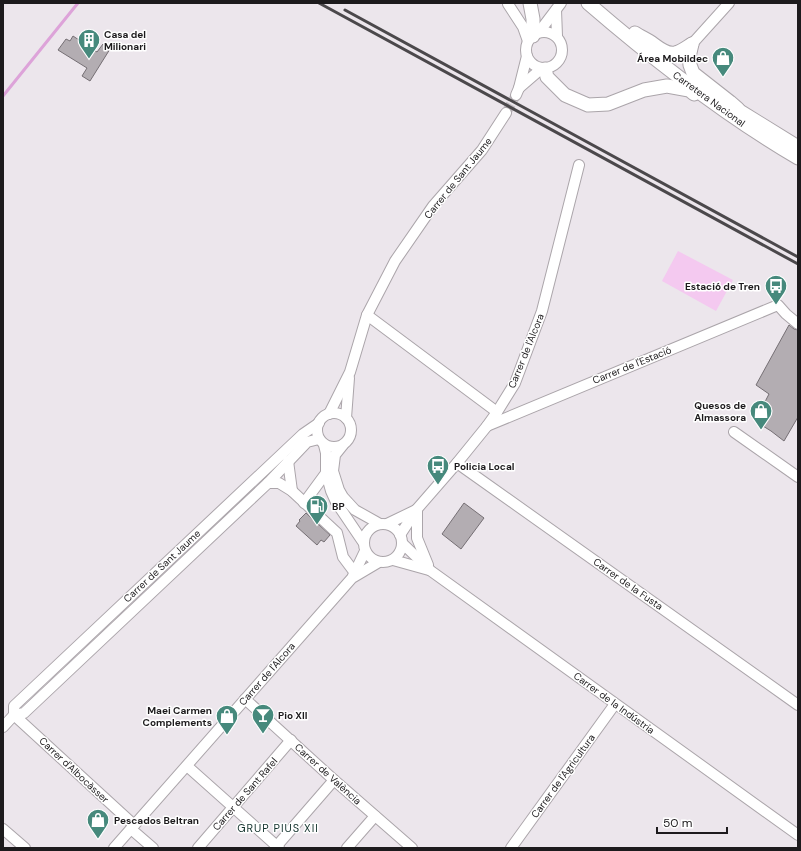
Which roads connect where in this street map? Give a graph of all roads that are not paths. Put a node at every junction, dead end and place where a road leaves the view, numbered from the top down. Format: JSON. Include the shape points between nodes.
{"nodes":[{"id":1,"x":530,"y":3,"type":"edge"},
{"id":2,"x":588,"y":3,"type":"edge"},
{"id":3,"x":600,"y":3,"type":"edge"},
{"id":4,"x":729,"y":3,"type":"edge"},
{"id":5,"x":508,"y":4,"type":"dead end"},
{"id":6,"x":558,"y":6,"type":"edge"},
{"id":7,"x":635,"y":33,"type":"junction"},
{"id":8,"x":533,"y":36,"type":"junction"},
{"id":9,"x":557,"y":36,"type":"junction"},
{"id":10,"x":692,"y":44,"type":"junction"},
{"id":11,"x":527,"y":56,"type":"junction"},
{"id":12,"x":543,"y":69,"type":"junction"},
{"id":13,"x":506,"y":113,"type":"tunnel mouth"},
{"id":14,"x":740,"y":117,"type":"junction"},
{"id":15,"x":798,"y":147,"type":"edge"},
{"id":16,"x":798,"y":158,"type":"edge"},
{"id":17,"x":579,"y":165,"type":"dead end"},
{"id":18,"x":367,"y":315,"type":"junction"},
{"id":19,"x":798,"y":324,"type":"edge"},
{"id":20,"x":350,"y":372,"type":"junction"},
{"id":21,"x":497,"y":412,"type":"junction"},
{"id":22,"x":329,"y":414,"type":"junction"},
{"id":23,"x":346,"y":418,"type":"junction"},
{"id":24,"x":319,"y":423,"type":"junction"},
{"id":25,"x":487,"y":426,"type":"junction"},
{"id":26,"x":734,"y":432,"type":"dead end"},
{"id":27,"x":322,"y":442,"type":"junction"},
{"id":28,"x":343,"y":445,"type":"junction"},
{"id":29,"x":288,"y":461,"type":"junction"},
{"id":30,"x":457,"y":463,"type":"junction"},
{"id":31,"x":326,"y":473,"type":"junction"},
{"id":32,"x":798,"y":477,"type":"edge"},
{"id":33,"x":268,"y":482,"type":"junction"},
{"id":34,"x":292,"y":491,"type":"junction"},
{"id":35,"x":304,"y":503,"type":"junction"},
{"id":36,"x":417,"y":509,"type":"junction"},
{"id":37,"x":383,"y":524,"type":"junction"},
{"id":38,"x":352,"y":526,"type":"junction"},
{"id":39,"x":338,"y":533,"type":"junction"},
{"id":40,"x":401,"y":539,"type":"junction"},
{"id":41,"x":363,"y":551,"type":"junction"},
{"id":42,"x":343,"y":557,"type":"junction"},
{"id":43,"x":393,"y":560,"type":"junction"},
{"id":44,"x":379,"y":562,"type":"junction"},
{"id":45,"x":431,"y":571,"type":"junction"},
{"id":46,"x":353,"y":575,"type":"junction"},
{"id":47,"x":245,"y":699,"type":"junction"},
{"id":48,"x":615,"y":704,"type":"junction"},
{"id":49,"x":798,"y":705,"type":"edge"},
{"id":50,"x":14,"y":715,"type":"junction"},
{"id":51,"x":3,"y":727,"type":"edge"},
{"id":52,"x":291,"y":740,"type":"junction"},
{"id":53,"x":187,"y":766,"type":"junction"},
{"id":54,"x":334,"y":780,"type":"junction"},
{"id":55,"x":233,"y":807,"type":"junction"},
{"id":56,"x":375,"y":816,"type":"junction"},
{"id":57,"x":133,"y":827,"type":"junction"},
{"id":58,"x":3,"y":829,"type":"edge"},
{"id":59,"x":798,"y":835,"type":"edge"},
{"id":60,"x":277,"y":847,"type":"edge"},
{"id":61,"x":409,"y":847,"type":"edge"},
{"id":62,"x":25,"y":848,"type":"edge"},
{"id":63,"x":114,"y":848,"type":"edge"},
{"id":64,"x":153,"y":848,"type":"edge"},
{"id":65,"x":198,"y":848,"type":"edge"},
{"id":66,"x":347,"y":848,"type":"edge"},
{"id":67,"x":511,"y":848,"type":"edge"}],
"edges":[{"from":1,"to":8,"type":"main road"},
{"from":2,"to":14,"type":"main road","name":"Carretera Nacional","via":[[657,60]]},
{"from":3,"to":7,"type":"main road","name":"Carretera Nacional"},
{"from":4,"to":10,"type":"street"},
{"from":5,"to":8,"type":"street"},
{"from":6,"to":8,"type":"street"},
{"from":6,"to":9,"type":"street"},
{"from":7,"to":10,"type":"main road","via":[[669,54]]},
{"from":7,"to":14,"type":"main road","name":"Carretera Nacional"},
{"from":8,"to":9,"type":"street","via":[[549,32]]},
{"from":8,"to":11,"type":"street","via":[[526,48]]},
{"from":9,"to":12,"type":"street","via":[[563,46],[562,57],[555,66]]},
{"from":10,"to":14,"type":"main road","via":[[689,57],[693,73],[730,102]]},
{"from":11,"to":12,"type":"street","via":[[532,64]]},
{"from":11,"to":12,"type":"street","via":[[517,92]]},
{"from":12,"to":14,"type":"main road","via":[[547,77],[565,95],[588,105],[608,104],[644,90],[666,86],[689,90],[721,113]]},
{"from":13,"to":18,"type":"street","name":"Carrer de Sant Jaume","via":[[482,150],[433,206],[395,261]]},
{"from":14,"to":15,"type":"main road","name":"Carretera Nacional"},
{"from":14,"to":16,"type":"main road","name":"Carretera Nacional","via":[[774,144]]},
{"from":17,"to":21,"type":"street","name":"Carrer de l'Alcora","via":[[542,311],[515,383]]},
{"from":18,"to":20,"type":"street","name":"Carrer de Sant Jaume"},
{"from":18,"to":21,"type":"street"},
{"from":19,"to":25,"type":"street","name":"Carrer de l'Estació","via":[[778,305]]},
{"from":20,"to":22,"type":"street","name":"Carrer de Sant Jaume"},
{"from":20,"to":23,"type":"street","name":"Carrer de Sant Jaume"},
{"from":21,"to":25,"type":"street","name":"Carrer de l'Alcora"},
{"from":22,"to":23,"type":"street","via":[[338,414]]},
{"from":22,"to":24,"type":"street"},
{"from":23,"to":28,"type":"street","via":[[351,432]]},
{"from":24,"to":27,"type":"street","via":[[317,434]]},
{"from":24,"to":50,"type":"street","name":"Carrer de Sant Jaume","via":[[303,434],[14,706]]},
{"from":25,"to":30,"type":"street","name":"Carrer de l'Alcora"},
{"from":26,"to":32,"type":"street"},
{"from":27,"to":28,"type":"street","via":[[333,448]]},
{"from":27,"to":29,"type":"street","name":"Carrer de Sant Jaume","via":[[307,442]]},
{"from":27,"to":31,"type":"street","via":[[326,453]]},
{"from":28,"to":37,"type":"street","via":[[335,455],[334,463],[339,490],[355,510]]},
{"from":29,"to":33,"type":"street","name":"Carrer de Sant Jaume"},
{"from":29,"to":34,"type":"street"},
{"from":30,"to":36,"type":"street","name":"Carrer de l'Alcora"},
{"from":30,"to":49,"type":"street","name":"Carrer de la Fusta"},
{"from":31,"to":35,"type":"street"},
{"from":31,"to":38,"type":"street","via":[[336,502]]},
{"from":33,"to":34,"type":"street","via":[[279,483]]},
{"from":33,"to":50,"type":"street","name":"Carrer de Sant Jaume","via":[[24,713]]},
{"from":34,"to":35,"type":"street"},
{"from":35,"to":39,"type":"street"},
{"from":36,"to":37,"type":"street","name":"Carrer de l'Alcora"},
{"from":36,"to":40,"type":"street","name":"Carrer de l'Alcora"},
{"from":36,"to":45,"type":"street","via":[[417,538]]},
{"from":37,"to":40,"type":"street","via":[[395,528]]},
{"from":37,"to":41,"type":"street","via":[[368,530],[364,538]]},
{"from":38,"to":39,"type":"street"},
{"from":38,"to":41,"type":"street"},
{"from":39,"to":42,"type":"street"},
{"from":40,"to":43,"type":"street","via":[[402,549]]},
{"from":40,"to":45,"type":"street","name":"Carrer de la Indústria"},
{"from":41,"to":42,"type":"street"},
{"from":41,"to":44,"type":"street","via":[[372,560]]},
{"from":41,"to":46,"type":"street"},
{"from":42,"to":46,"type":"street"},
{"from":43,"to":44,"type":"street"},
{"from":43,"to":45,"type":"street","name":"Carrer de la Indústria"},
{"from":44,"to":46,"type":"street","name":"Carrer de l'Alcora"},
{"from":45,"to":48,"type":"street","name":"Carrer de la Indústria"},
{"from":46,"to":47,"type":"street","name":"Carrer de l'Alcora"},
{"from":47,"to":52,"type":"street","name":"Carrer de València"},
{"from":47,"to":53,"type":"street","name":"Carrer de l'Alcora"},
{"from":48,"to":59,"type":"street","name":"Carrer de la Indústria"},
{"from":48,"to":67,"type":"street","name":"Carrer de l'Agricultura"},
{"from":50,"to":51,"type":"street","name":"Carrer de Sant Jaume"},
{"from":50,"to":57,"type":"street","name":"Carrer d'Albocàsser"},
{"from":52,"to":54,"type":"street","name":"Carrer de València"},
{"from":52,"to":55,"type":"street","name":"Carrer de Sant Rafel"},
{"from":53,"to":55,"type":"street"},
{"from":53,"to":57,"type":"street","name":"Carrer de l'Alcora"},
{"from":54,"to":56,"type":"street","name":"Carrer de València"},
{"from":54,"to":60,"type":"street"},
{"from":55,"to":60,"type":"street"},
{"from":55,"to":65,"type":"street","name":"Carrer de Sant Rafel"},
{"from":56,"to":61,"type":"street","name":"Carrer de València"},
{"from":56,"to":66,"type":"street"},
{"from":57,"to":63,"type":"street","name":"Carrer de l'Alcora"},
{"from":57,"to":64,"type":"street","name":"Carrer d'Albocàsser"},
{"from":58,"to":62,"type":"street"}]}
